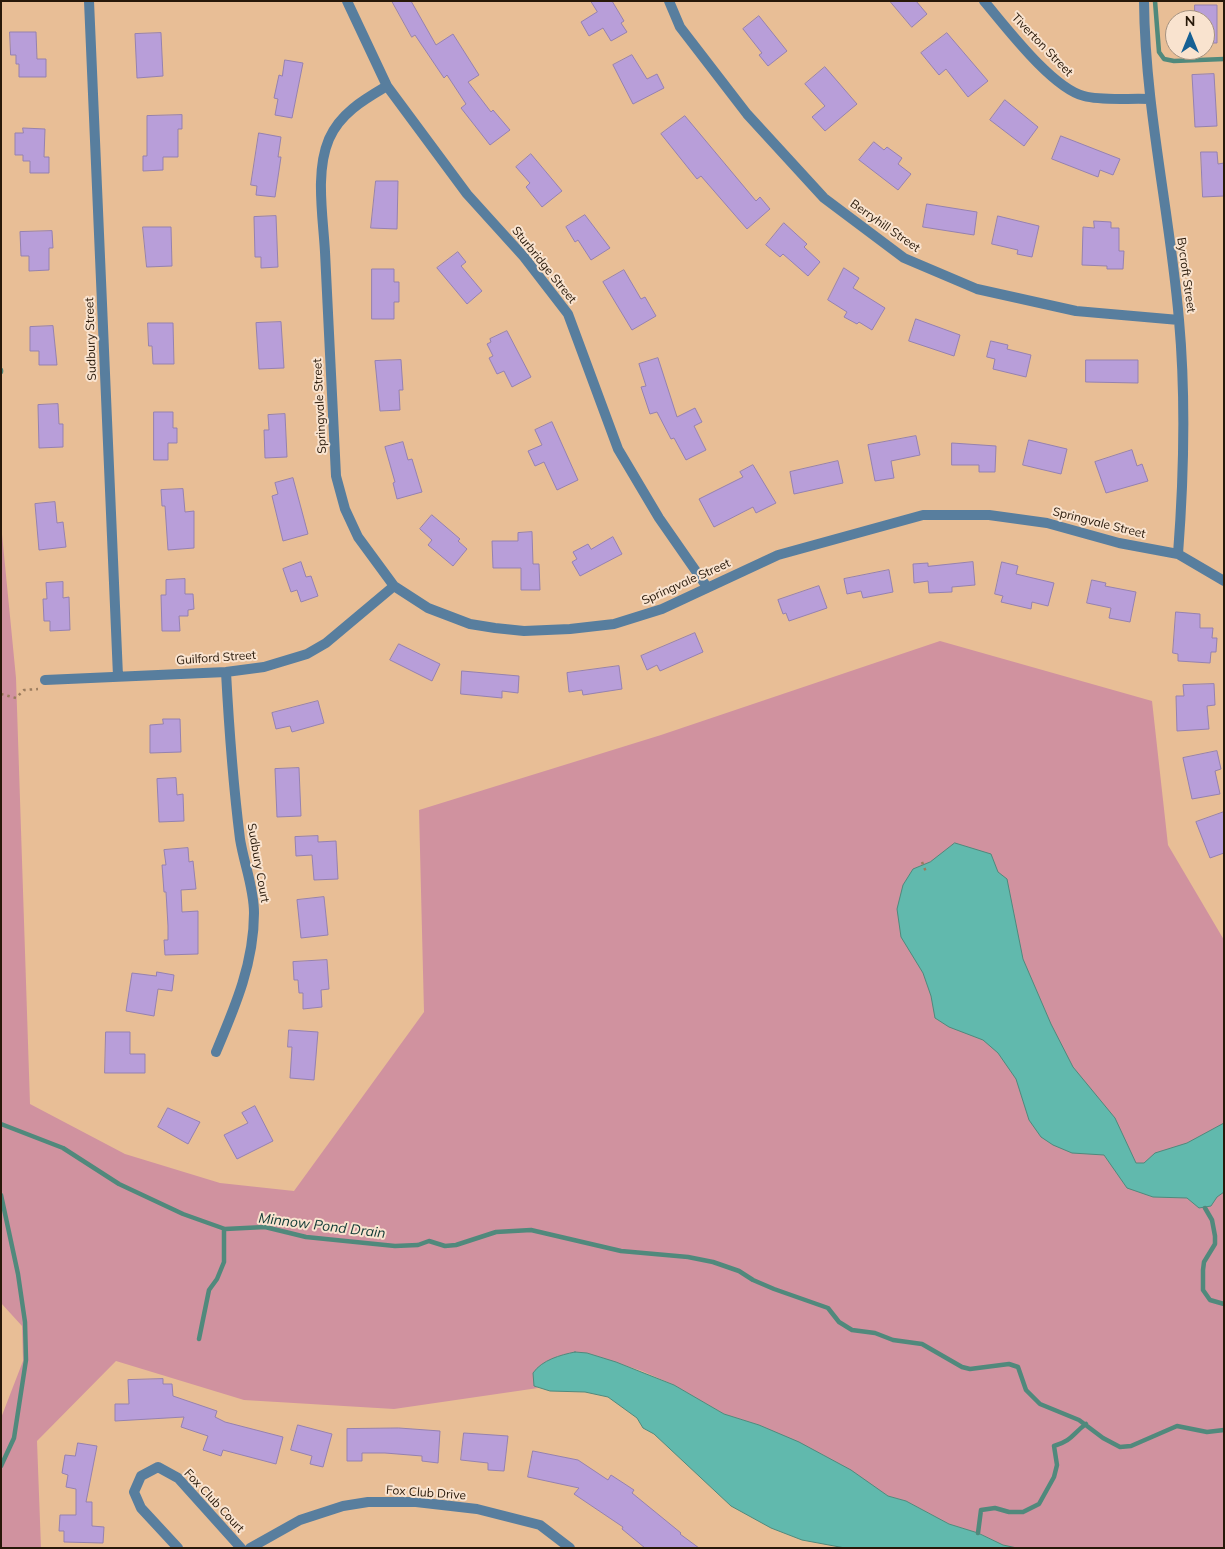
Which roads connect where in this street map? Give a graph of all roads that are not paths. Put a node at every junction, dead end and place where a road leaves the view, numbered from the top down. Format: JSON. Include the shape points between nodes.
{"nodes":[{"id":1,"x":89,"y":1,"type":"edge"},
{"id":2,"x":347,"y":1,"type":"edge"},
{"id":3,"x":669,"y":1,"type":"edge"},
{"id":4,"x":984,"y":1,"type":"edge"},
{"id":5,"x":1144,"y":1,"type":"edge"},
{"id":6,"x":387,"y":86,"type":"junction"},
{"id":7,"x":1150,"y":99,"type":"junction"},
{"id":8,"x":1179,"y":320,"type":"junction"},
{"id":9,"x":1178,"y":554,"type":"junction"},
{"id":10,"x":1224,"y":581,"type":"edge"},
{"id":11,"x":394,"y":586,"type":"junction"},
{"id":12,"x":707,"y":587,"type":"junction"},
{"id":13,"x":226,"y":672,"type":"junction"},
{"id":14,"x":118,"y":676,"type":"junction"},
{"id":15,"x":45,"y":680,"type":"road end"},
{"id":16,"x":216,"y":1052,"type":"dead end"},
{"id":17,"x":178,"y":1548,"type":"edge"},
{"id":18,"x":241,"y":1548,"type":"edge"},
{"id":19,"x":250,"y":1548,"type":"edge"},
{"id":20,"x":570,"y":1548,"type":"edge"}],
"edges":[{"from":1,"to":14,"type":"street","name":"Sudbury Street"},
{"from":2,"to":6,"type":"street","name":"Sturbridge Street"},
{"from":3,"to":8,"type":"street","name":"Berryhill Street","via":[[680,27],[746,114],[824,198],[904,258],[986,291],[1076,311]]},
{"from":4,"to":7,"type":"street","name":"Tiverton Street","via":[[1027,52],[1065,87],[1084,96]]},
{"from":5,"to":7,"type":"street","name":"Bycroft Street"},
{"from":6,"to":11,"type":"street","name":"Springvale Street","via":[[362,101],[341,120],[329,138],[322,179],[336,476],[345,510],[358,537]]},
{"from":6,"to":12,"type":"street","name":"Sturbridge Street","via":[[467,194],[524,256],[568,314],[618,448],[659,518]]},
{"from":7,"to":8,"type":"street","name":"Bycroft Street"},
{"from":8,"to":9,"type":"street","name":"Bycroft Street","via":[[1184,417]]},
{"from":9,"to":10,"type":"street","name":"Springvale Street"},
{"from":9,"to":12,"type":"street","name":"Springvale Street","via":[[1120,543],[1047,523],[989,515],[923,515],[778,555]]},
{"from":11,"to":12,"type":"street","name":"Springvale Street","via":[[428,608],[470,624],[524,631],[614,624],[662,609]]},
{"from":11,"to":13,"type":"street","name":"Guilford Street","via":[[344,631],[307,654],[264,667]]},
{"from":13,"to":14,"type":"street","name":"Guilford Street"},
{"from":13,"to":16,"type":"street","name":"Sudbury Court","via":[[231,772],[254,915],[241,994]]},
{"from":14,"to":15,"type":"street","name":"Guilford Street"},
{"from":17,"to":18,"type":"street","name":"Fox Club Court","via":[[141,1508],[134,1492],[141,1476],[158,1467],[178,1478]]},
{"from":19,"to":20,"type":"street","name":"Fox Club Drive","via":[[300,1520],[343,1506],[368,1502],[416,1502],[477,1509],[540,1525]]}]}
